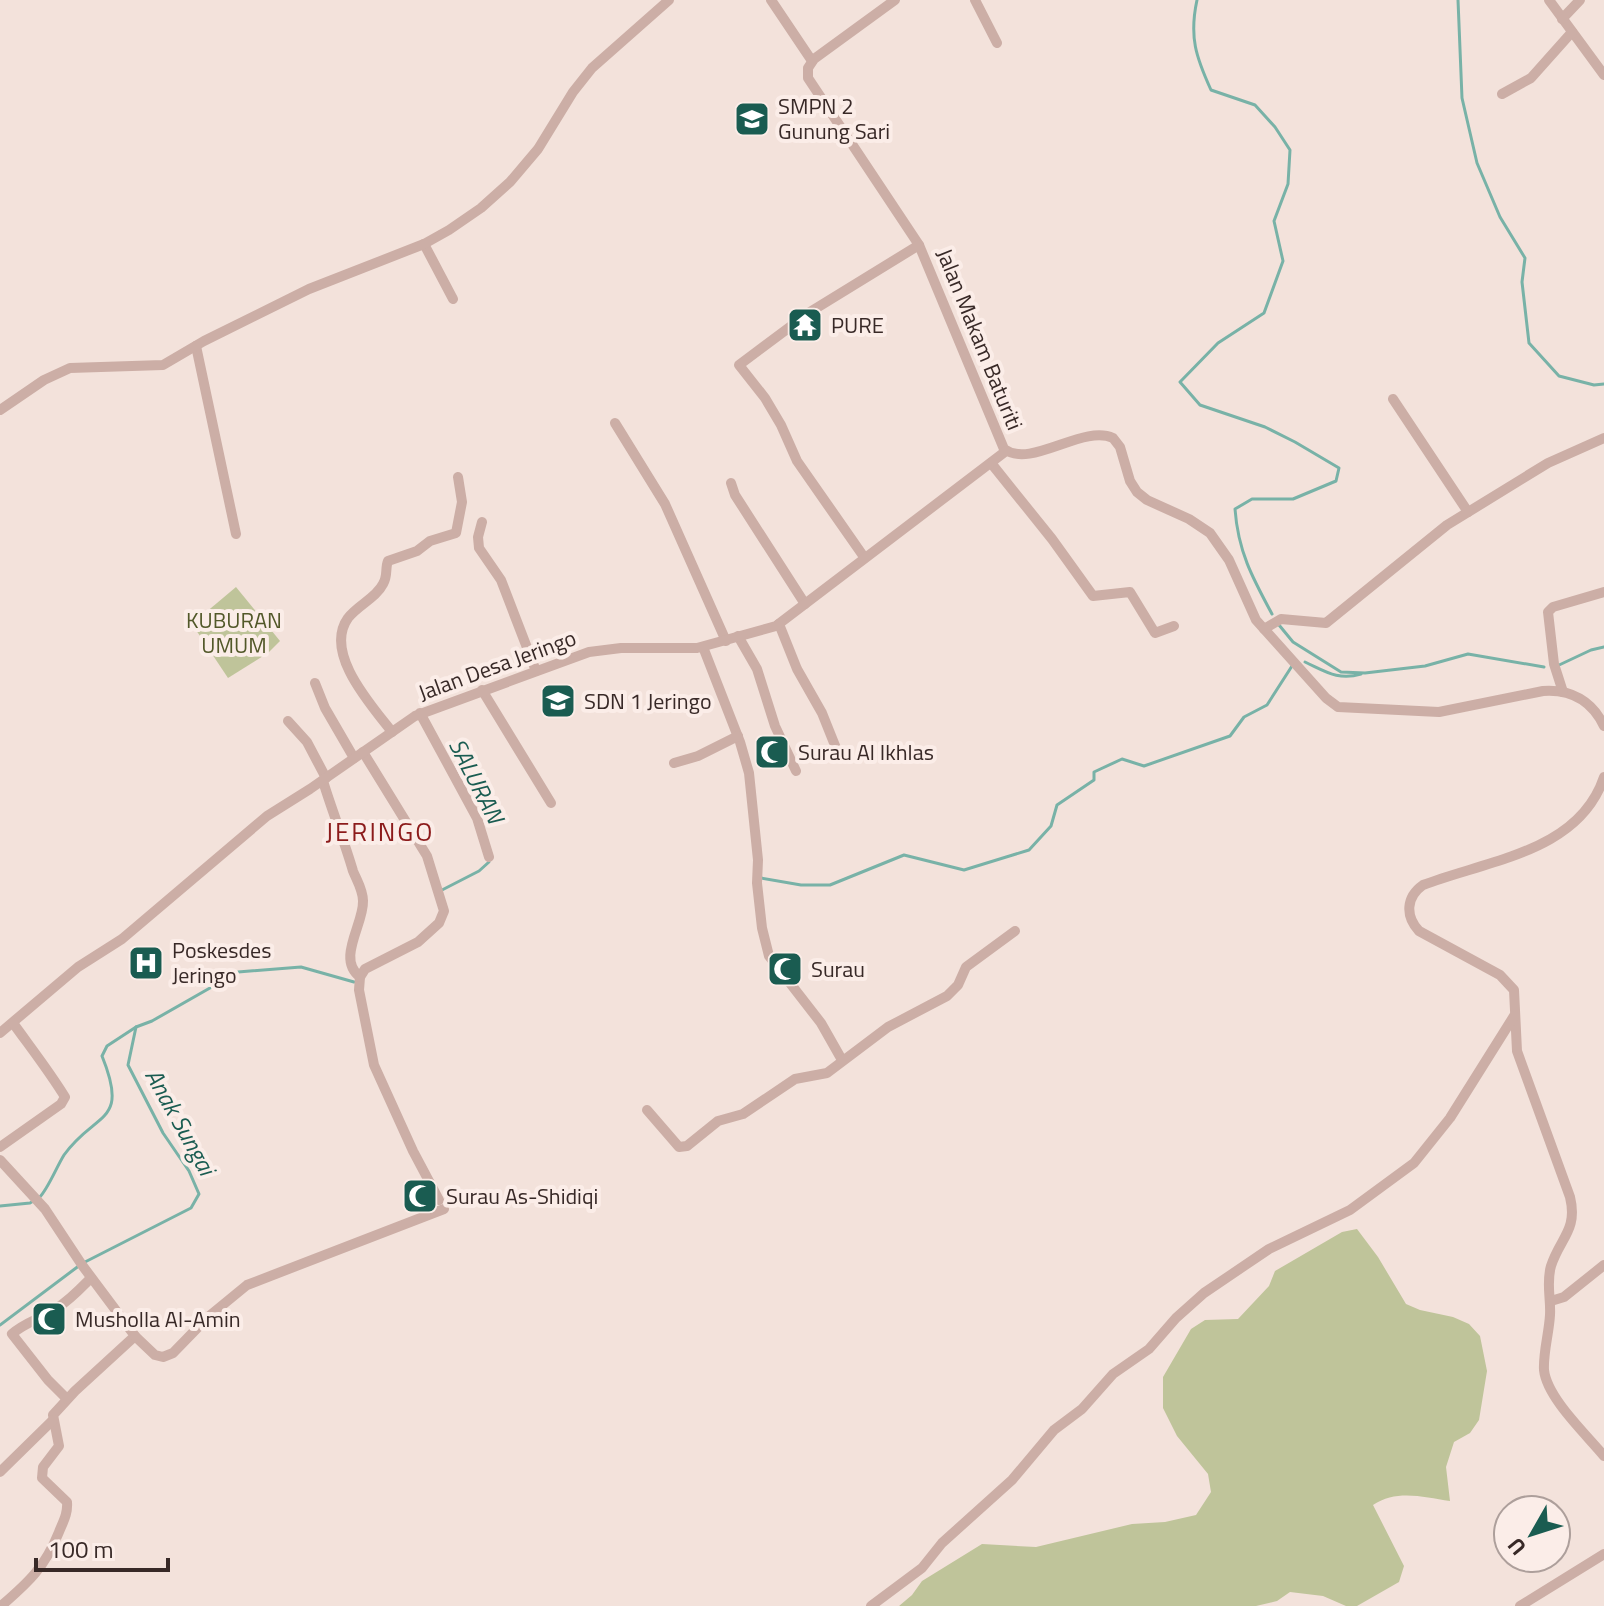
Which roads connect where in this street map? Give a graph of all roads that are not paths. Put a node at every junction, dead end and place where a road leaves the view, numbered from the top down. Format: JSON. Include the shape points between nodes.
{"nodes":[{"id":1,"x":669,"y":0,"type":"edge"},
{"id":2,"x":771,"y":0,"type":"edge"},
{"id":3,"x":895,"y":0,"type":"edge"},
{"id":4,"x":975,"y":0,"type":"edge"},
{"id":5,"x":1549,"y":0,"type":"edge"},
{"id":6,"x":1580,"y":0,"type":"edge"},
{"id":7,"x":1562,"y":19,"type":"junction"},
{"id":8,"x":1572,"y":32,"type":"junction"},
{"id":9,"x":997,"y":43,"type":"dead end"},
{"id":10,"x":812,"y":61,"type":"junction"},
{"id":11,"x":1604,"y":75,"type":"edge"},
{"id":12,"x":1502,"y":94,"type":"dead end"},
{"id":13,"x":424,"y":244,"type":"junction"},
{"id":14,"x":919,"y":245,"type":"junction"},
{"id":15,"x":453,"y":299,"type":"dead end"},
{"id":16,"x":196,"y":346,"type":"junction"},
{"id":17,"x":1393,"y":399,"type":"dead end"},
{"id":18,"x":0,"y":410,"type":"edge"},
{"id":19,"x":615,"y":423,"type":"dead end"},
{"id":20,"x":1604,"y":438,"type":"edge"},
{"id":21,"x":1006,"y":451,"type":"junction"},
{"id":22,"x":991,"y":463,"type":"junction"},
{"id":23,"x":458,"y":477,"type":"dead end"},
{"id":24,"x":731,"y":483,"type":"dead end"},
{"id":25,"x":1468,"y":512,"type":"junction"},
{"id":26,"x":482,"y":522,"type":"dead end"},
{"id":27,"x":236,"y":534,"type":"dead end"},
{"id":28,"x":864,"y":557,"type":"junction"},
{"id":29,"x":1604,"y":592,"type":"edge"},
{"id":30,"x":805,"y":604,"type":"junction"},
{"id":31,"x":779,"y":624,"type":"junction"},
{"id":32,"x":1174,"y":626,"type":"dead end"},
{"id":33,"x":1264,"y":629,"type":"junction"},
{"id":34,"x":738,"y":636,"type":"junction"},
{"id":35,"x":726,"y":641,"type":"junction"},
{"id":36,"x":703,"y":647,"type":"junction"},
{"id":37,"x":536,"y":671,"type":"junction"},
{"id":38,"x":315,"y":683,"type":"dead end"},
{"id":39,"x":482,"y":690,"type":"junction"},
{"id":40,"x":1563,"y":692,"type":"junction"},
{"id":41,"x":420,"y":713,"type":"junction"},
{"id":42,"x":288,"y":721,"type":"dead end"},
{"id":43,"x":1604,"y":726,"type":"edge"},
{"id":44,"x":392,"y":732,"type":"junction"},
{"id":45,"x":738,"y":736,"type":"junction"},
{"id":46,"x":359,"y":755,"type":"junction"},
{"id":47,"x":840,"y":758,"type":"dead end"},
{"id":48,"x":674,"y":763,"type":"dead end"},
{"id":49,"x":796,"y":771,"type":"dead end"},
{"id":50,"x":1604,"y":777,"type":"edge"},
{"id":51,"x":324,"y":779,"type":"junction"},
{"id":52,"x":551,"y":803,"type":"dead end"},
{"id":53,"x":489,"y":857,"type":"dead end"},
{"id":54,"x":1015,"y":931,"type":"dead end"},
{"id":55,"x":360,"y":977,"type":"junction"},
{"id":56,"x":1515,"y":1015,"type":"junction"},
{"id":57,"x":13,"y":1023,"type":"junction"},
{"id":58,"x":0,"y":1033,"type":"edge"},
{"id":59,"x":842,"y":1060,"type":"junction"},
{"id":60,"x":647,"y":1110,"type":"dead end"},
{"id":61,"x":0,"y":1147,"type":"edge"},
{"id":62,"x":0,"y":1160,"type":"edge"},
{"id":63,"x":1604,"y":1265,"type":"edge"},
{"id":64,"x":91,"y":1278,"type":"junction"},
{"id":65,"x":1551,"y":1301,"type":"junction"},
{"id":66,"x":135,"y":1336,"type":"junction"},
{"id":67,"x":67,"y":1399,"type":"junction"},
{"id":68,"x":53,"y":1420,"type":"junction"},
{"id":69,"x":1604,"y":1456,"type":"edge"},
{"id":70,"x":0,"y":1472,"type":"edge"},
{"id":71,"x":1604,"y":1554,"type":"edge"},
{"id":72,"x":1,"y":1606,"type":"edge"},
{"id":73,"x":871,"y":1606,"type":"edge"},
{"id":74,"x":1520,"y":1606,"type":"edge"}],
"edges":[{"from":1,"to":13,"type":"street","via":[[581,80],[538,149],[510,182],[474,213]]},
{"from":2,"to":10,"type":"street"},
{"from":3,"to":10,"type":"street"},
{"from":4,"to":9,"type":"street"},
{"from":5,"to":7,"type":"street"},
{"from":6,"to":7,"type":"street"},
{"from":7,"to":8,"type":"street"},
{"from":8,"to":11,"type":"street"},
{"from":8,"to":12,"type":"street","via":[[1531,78]]},
{"from":10,"to":14,"type":"street","name":"Jalan Makam Baturiti","via":[[809,82]]},
{"from":13,"to":15,"type":"street"},
{"from":13,"to":16,"type":"street","via":[[325,282]]},
{"from":14,"to":21,"type":"street","name":"Jalan Makam Baturiti"},
{"from":14,"to":28,"type":"street","via":[[810,312],[739,365]]},
{"from":16,"to":18,"type":"street","via":[[163,365],[70,368]]},
{"from":16,"to":27,"type":"street"},
{"from":17,"to":25,"type":"street"},
{"from":19,"to":35,"type":"street","via":[[665,504]]},
{"from":20,"to":25,"type":"street","via":[[1548,463]]},
{"from":21,"to":22,"type":"street","name":"Jalan Desa Jeringo"},
{"from":21,"to":33,"type":"street","name":"Jalan Makam Baturiti","via":[[1020,455],[1099,435],[1113,438],[1141,496],[1202,526],[1222,546]]},
{"from":22,"to":28,"type":"street","name":"Jalan Desa Jeringo"},
{"from":22,"to":32,"type":"street","via":[[1093,596],[1130,592],[1155,633]]},
{"from":23,"to":44,"type":"street","via":[[462,502],[456,533],[388,561],[383,585],[342,629],[350,675]]},
{"from":24,"to":30,"type":"street"},
{"from":25,"to":33,"type":"street","via":[[1326,623],[1281,619]]},
{"from":26,"to":37,"type":"street","via":[[479,548],[501,580]]},
{"from":28,"to":30,"type":"street","name":"Jalan Desa Jeringo"},
{"from":29,"to":40,"type":"street","via":[[1553,607],[1547,614]]},
{"from":30,"to":31,"type":"street","name":"Jalan Desa Jeringo"},
{"from":31,"to":34,"type":"street","name":"Jalan Desa Jeringo"},
{"from":31,"to":47,"type":"street"},
{"from":33,"to":40,"type":"street","name":"Jalan Makam Baturiti","via":[[1342,708],[1439,712],[1543,691]]},
{"from":34,"to":35,"type":"street","name":"Jalan Desa Jeringo"},
{"from":34,"to":49,"type":"street","via":[[757,669]]},
{"from":35,"to":36,"type":"street","name":"Jalan Desa Jeringo"},
{"from":36,"to":37,"type":"street","name":"Jalan Desa Jeringo","via":[[599,650]]},
{"from":36,"to":45,"type":"street"},
{"from":37,"to":39,"type":"street","name":"Jalan Desa Jeringo"},
{"from":38,"to":46,"type":"street","via":[[325,708]]},
{"from":39,"to":41,"type":"street","name":"Jalan Desa Jeringo"},
{"from":39,"to":52,"type":"street"},
{"from":40,"to":43,"type":"street","via":[[1586,702]]},
{"from":41,"to":44,"type":"street","name":"Jalan Desa Jeringo"},
{"from":41,"to":53,"type":"street","via":[[477,818]]},
{"from":42,"to":51,"type":"street","via":[[307,742]]},
{"from":44,"to":46,"type":"street","name":"Jalan Desa Jeringo"},
{"from":45,"to":48,"type":"street"},
{"from":45,"to":59,"type":"street","via":[[752,789],[757,883],[769,956],[821,1023]]},
{"from":46,"to":51,"type":"street","name":"Jalan Desa Jeringo"},
{"from":46,"to":55,"type":"street","via":[[427,856],[444,911],[418,942],[370,965]]},
{"from":50,"to":56,"type":"street","via":[[1586,811],[1557,837],[1428,884],[1411,898],[1409,916],[1419,931],[1509,982],[1516,996]]},
{"from":51,"to":55,"type":"street","via":[[363,894],[350,965]]},
{"from":51,"to":57,"type":"street","name":"Jalan Desa Jeringo","via":[[267,816]]},
{"from":54,"to":59,"type":"street","via":[[966,967],[947,996],[906,1015]]},
{"from":55,"to":66,"type":"street","via":[[374,1065],[442,1205],[247,1285],[173,1353],[155,1355]]},
{"from":56,"to":65,"type":"street","via":[[1517,1051],[1571,1204],[1569,1233],[1550,1268]]},
{"from":56,"to":73,"type":"street","via":[[1450,1118],[1414,1163],[1350,1210],[1269,1249],[1204,1293],[1047,1438],[922,1568]]},
{"from":57,"to":58,"type":"street","name":"Jalan Desa Jeringo"},
{"from":57,"to":61,"type":"street","via":[[65,1097]]},
{"from":59,"to":60,"type":"street","via":[[827,1073],[795,1079],[743,1114],[718,1121],[687,1146],[679,1147]]},
{"from":62,"to":64,"type":"street","via":[[45,1209]]},
{"from":63,"to":65,"type":"street"},
{"from":64,"to":66,"type":"street"},
{"from":64,"to":67,"type":"street","via":[[60,1307],[12,1334]]},
{"from":65,"to":69,"type":"street","via":[[1547,1383]]},
{"from":66,"to":67,"type":"street"},
{"from":67,"to":68,"type":"street"},
{"from":68,"to":70,"type":"street"},
{"from":68,"to":72,"type":"street","via":[[59,1446],[43,1467],[42,1478],[67,1502],[66,1516],[49,1558]]},
{"from":71,"to":74,"type":"street"}]}
